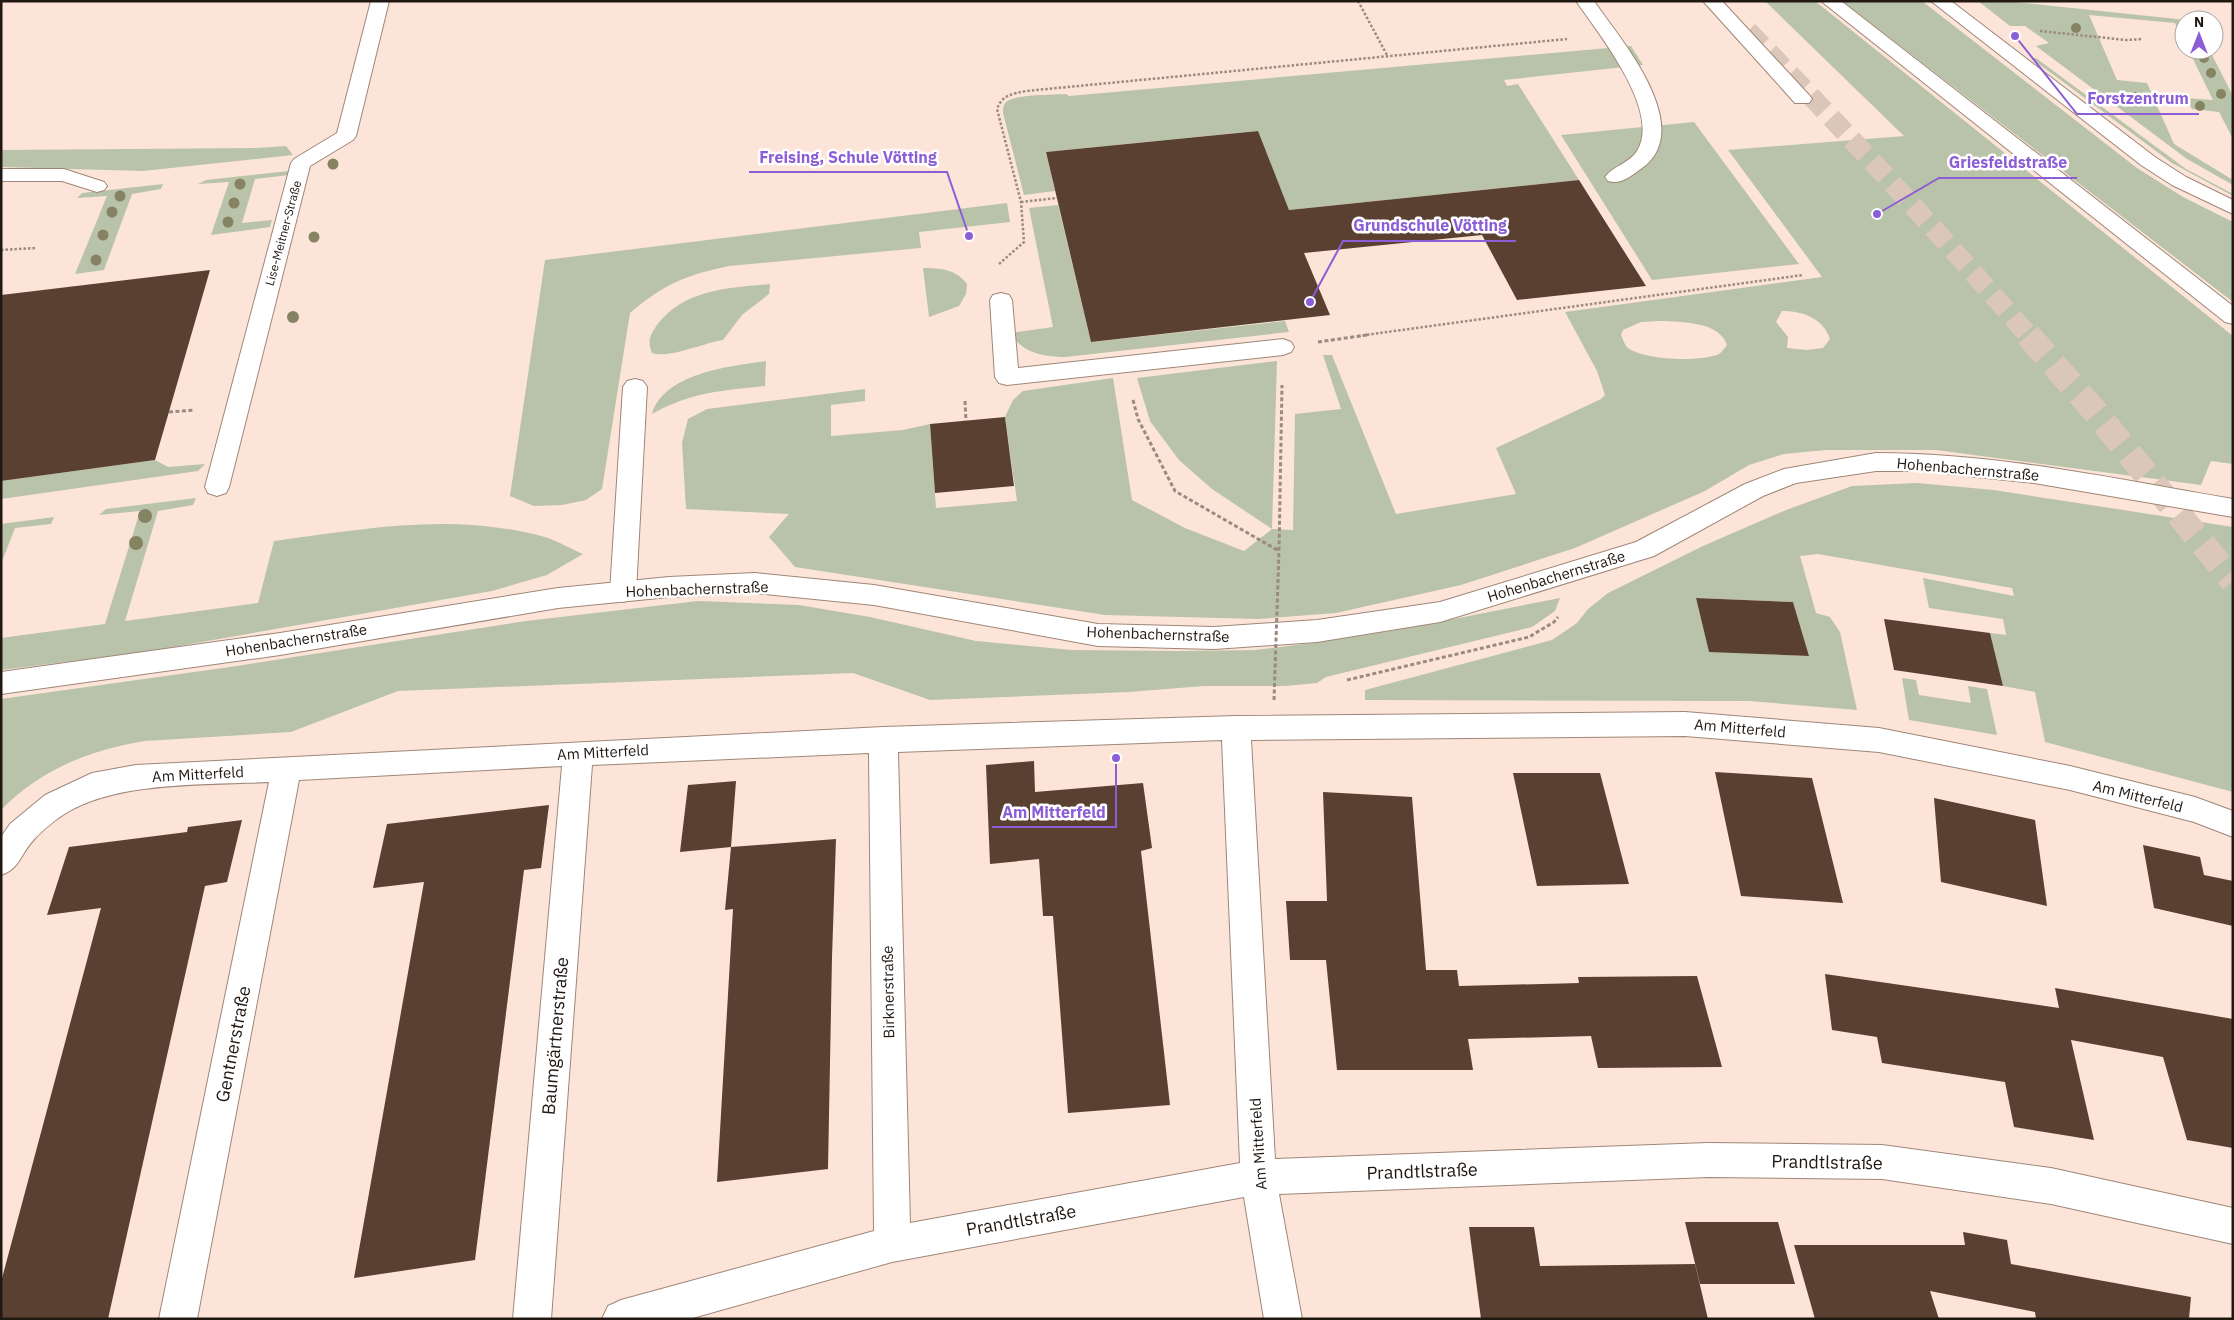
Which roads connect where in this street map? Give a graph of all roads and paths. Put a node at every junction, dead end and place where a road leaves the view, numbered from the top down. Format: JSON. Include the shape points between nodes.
{"nodes":[{"id":1,"x":380,"y":1,"type":"edge"},
{"id":2,"x":1358,"y":1,"type":"edge"},
{"id":3,"x":1585,"y":1,"type":"edge"},
{"id":4,"x":1712,"y":1,"type":"edge"},
{"id":5,"x":1830,"y":1,"type":"edge"},
{"id":6,"x":1940,"y":1,"type":"edge"},
{"id":7,"x":2034,"y":30,"type":"dead end"},
{"id":8,"x":1609,"y":35,"type":"junction"},
{"id":9,"x":2142,"y":39,"type":"dead end"},
{"id":10,"x":1387,"y":55,"type":"junction"},
{"id":11,"x":1802,"y":98,"type":"dead end"},
{"id":12,"x":1,"y":175,"type":"edge"},
{"id":13,"x":1615,"y":177,"type":"dead end"},
{"id":14,"x":97,"y":186,"type":"dead end"},
{"id":15,"x":1057,"y":198,"type":"dead end"},
{"id":16,"x":1021,"y":202,"type":"junction"},
{"id":17,"x":2233,"y":208,"type":"edge"},
{"id":18,"x":36,"y":248,"type":"dead end"},
{"id":19,"x":1,"y":250,"type":"edge"},
{"id":20,"x":998,"y":265,"type":"dead end"},
{"id":21,"x":1803,"y":275,"type":"dead end"},
{"id":22,"x":1001,"y":300,"type":"dead end"},
{"id":23,"x":2233,"y":316,"type":"edge"},
{"id":24,"x":1283,"y":347,"type":"junction"},
{"id":25,"x":1125,"y":366,"type":"junction"},
{"id":26,"x":635,"y":387,"type":"dead end"},
{"id":27,"x":966,"y":401,"type":"dead end"},
{"id":28,"x":186,"y":410,"type":"dead end"},
{"id":29,"x":169,"y":412,"type":"dead end"},
{"id":30,"x":966,"y":421,"type":"dead end"},
{"id":31,"x":217,"y":487,"type":"dead end"},
{"id":32,"x":2233,"y":508,"type":"edge"},
{"id":33,"x":1279,"y":551,"type":"junction"},
{"id":34,"x":623,"y":592,"type":"junction"},
{"id":35,"x":1528,"y":637,"type":"dead end"},
{"id":36,"x":1348,"y":680,"type":"dead end"},
{"id":37,"x":1,"y":683,"type":"edge"},
{"id":38,"x":1274,"y":700,"type":"dead end"},
{"id":39,"x":1236,"y":728,"type":"junction"},
{"id":40,"x":883,"y":739,"type":"junction"},
{"id":41,"x":578,"y":754,"type":"junction"},
{"id":42,"x":284,"y":769,"type":"junction"},
{"id":43,"x":2233,"y":824,"type":"edge"},
{"id":44,"x":1,"y":862,"type":"edge"},
{"id":45,"x":1258,"y":1178,"type":"junction"},
{"id":46,"x":2233,"y":1226,"type":"edge"},
{"id":47,"x":892,"y":1244,"type":"junction"},
{"id":48,"x":178,"y":1319,"type":"edge"},
{"id":49,"x":532,"y":1319,"type":"edge"},
{"id":50,"x":622,"y":1319,"type":"edge"},
{"id":51,"x":1283,"y":1319,"type":"edge"}],
"edges":[{"from":1,"to":31,"type":"street","name":"Lise-Meitner-Straße","via":[[346,136],[301,163]]},
{"from":2,"to":10,"type":"path"},
{"from":3,"to":8,"type":"street"},
{"from":4,"to":11,"type":"street"},
{"from":5,"to":23,"type":"street"},
{"from":6,"to":17,"type":"street","via":[[2148,161],[2179,181]]},
{"from":7,"to":9,"type":"path"},
{"from":8,"to":10,"type":"path"},
{"from":8,"to":13,"type":"street","via":[[1640,82],[1650,113],[1652,136],[1646,154]]},
{"from":10,"to":16,"type":"path","via":[[1008,95],[1000,100],[997,109]]},
{"from":12,"to":14,"type":"street","via":[[64,175]]},
{"from":15,"to":16,"type":"path"},
{"from":16,"to":20,"type":"path","via":[[1024,242]]},
{"from":18,"to":19,"type":"path"},
{"from":21,"to":24,"type":"path"},
{"from":22,"to":25,"type":"street","via":[[1007,378]]},
{"from":24,"to":25,"type":"street"},
{"from":24,"to":33,"type":"path"},
{"from":25,"to":33,"type":"path","via":[[1138,419],[1176,491]]},
{"from":26,"to":34,"type":"street"},
{"from":27,"to":30,"type":"path"},
{"from":28,"to":29,"type":"path"},
{"from":32,"to":34,"type":"street","name":"Hohenbachernstraße","via":[[2034,474],[1920,462],[1876,462],[1793,475],[1754,490],[1645,549],[1440,612],[1317,631],[1214,638],[1098,635],[874,595],[754,583]]},
{"from":33,"to":38,"type":"path","bridge":true},
{"from":34,"to":37,"type":"street","name":"Hohenbachernstraße","via":[[558,598],[280,644]]},
{"from":35,"to":36,"type":"path"},
{"from":39,"to":40,"type":"street","name":"Am Mitterfeld"},
{"from":39,"to":43,"type":"street","name":"Am Mitterfeld","via":[[1685,724],[1879,740],[2070,778],[2195,810]]},
{"from":39,"to":45,"type":"street","name":"Am Mitterfeld"},
{"from":40,"to":41,"type":"street","name":"Am Mitterfeld"},
{"from":40,"to":47,"type":"street","name":"Birknerstraße"},
{"from":41,"to":42,"type":"street","name":"Am Mitterfeld"},
{"from":41,"to":49,"type":"street","name":"Baumgärtnerstraße"},
{"from":42,"to":44,"type":"street","name":"Am Mitterfeld","via":[[136,777],[92,786],[55,804],[21,833]]},
{"from":42,"to":48,"type":"street","name":"Gentnerstraße","via":[[284,788]]},
{"from":45,"to":46,"type":"street","name":"Prandtlstraße","via":[[1708,1160],[1882,1162],[2051,1186]]},
{"from":45,"to":47,"type":"street","name":"Prandtlstraße"},
{"from":45,"to":51,"type":"street","name":"Am Mitterfeld"},
{"from":47,"to":50,"type":"street","name":"Prandtlstraße"}]}
